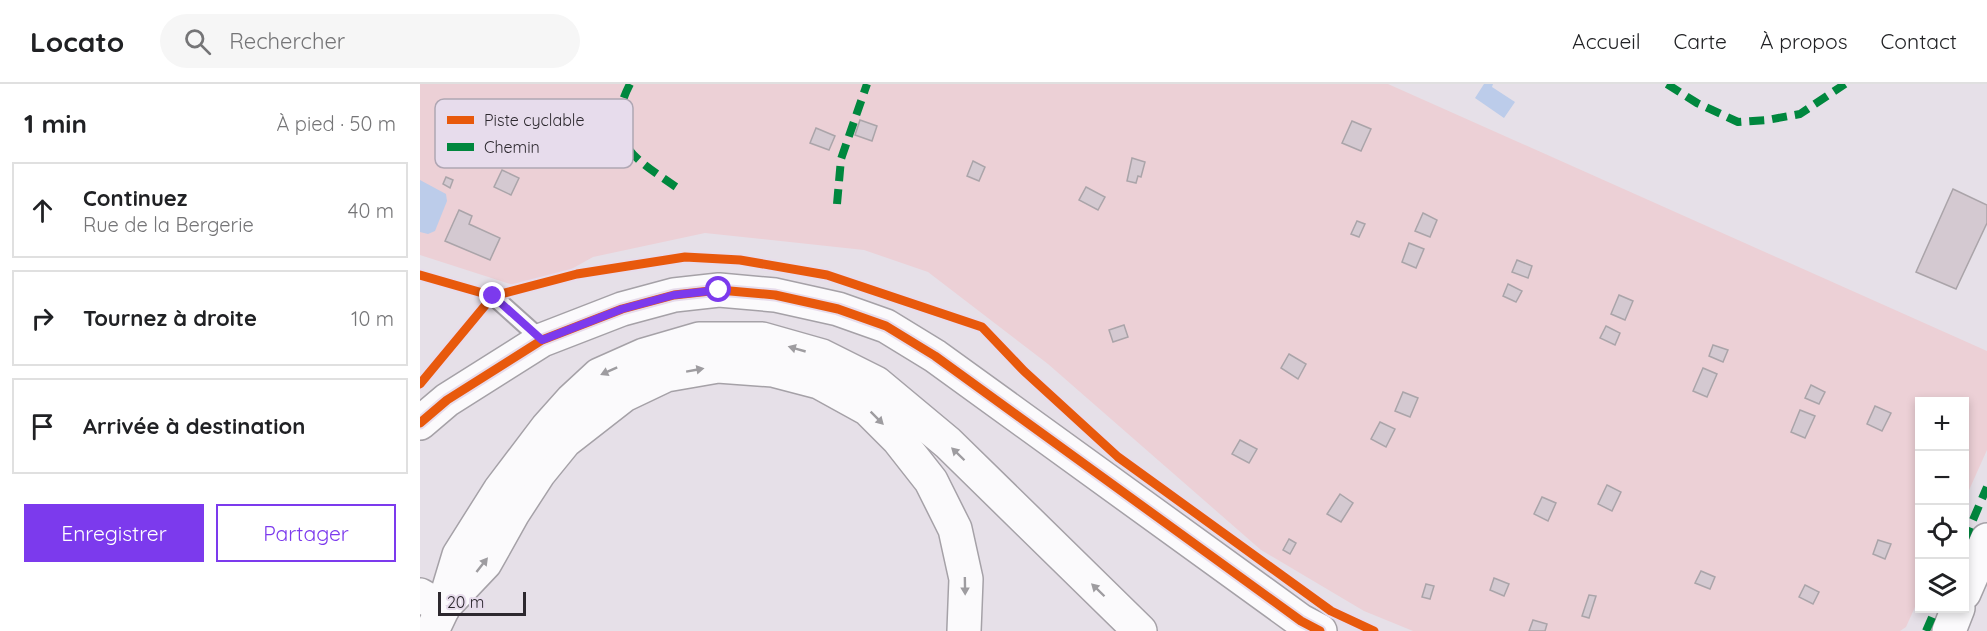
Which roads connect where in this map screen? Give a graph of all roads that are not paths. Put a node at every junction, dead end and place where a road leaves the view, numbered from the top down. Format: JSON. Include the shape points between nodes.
{"nodes":[{"id":1,"x":493,"y":296,"type":"dead end"},
{"id":2,"x":542,"y":340,"type":"junction"},
{"id":3,"x":420,"y":423,"type":"edge"},
{"id":4,"x":1987,"y":540,"type":"edge"},
{"id":5,"x":1969,"y":583,"type":"edge"},
{"id":6,"x":432,"y":611,"type":"edge"},
{"id":7,"x":1956,"y":613,"type":"edge"},
{"id":8,"x":964,"y":631,"type":"edge"},
{"id":9,"x":1140,"y":631,"type":"edge"},
{"id":10,"x":1320,"y":631,"type":"edge"},
{"id":11,"x":1948,"y":631,"type":"edge"}],
"edges":[{"from":1,"to":2,"type":"lane"},
{"from":2,"to":3,"type":"main road","via":[[447,400]]},
{"from":2,"to":10,"type":"main road","via":[[622,309],[674,295],[719,290],[775,295],[838,309],[886,326],[935,356]]},
{"from":4,"to":5,"type":"main road"},
{"from":6,"to":8,"type":"main road","one_way":true,"via":[[485,563],[539,473],[565,441],[624,395],[666,375],[718,366],[773,370],[819,382],[868,409],[898,439],[931,481],[955,529],[966,579]]},
{"from":9,"to":6,"type":"main road","one_way":true,"via":[[948,443],[876,383],[822,356],[762,339],[699,339],[644,355],[599,375],[546,428],[500,490],[459,555]]},
{"from":7,"to":11,"type":"main road"}]}
